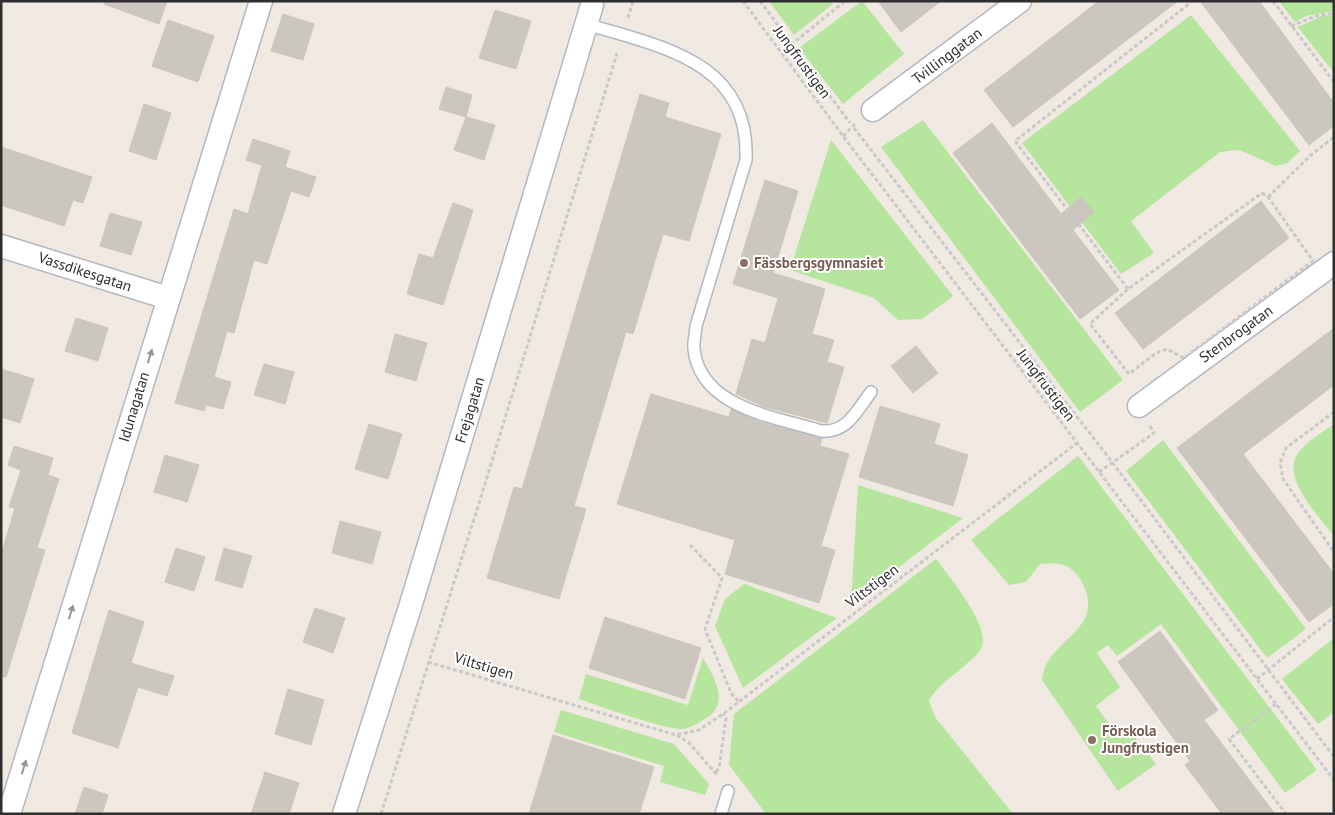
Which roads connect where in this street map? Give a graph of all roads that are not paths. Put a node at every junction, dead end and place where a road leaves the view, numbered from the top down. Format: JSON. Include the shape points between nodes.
{"nodes":[{"id":1,"x":261,"y":1,"type":"edge"},
{"id":2,"x":1020,"y":1,"type":"edge"},
{"id":3,"x":589,"y":15,"type":"joint"},
{"id":4,"x":873,"y":110,"type":"dead end"},
{"id":5,"x":1,"y":246,"type":"edge"},
{"id":6,"x":1324,"y":262,"type":"edge"},
{"id":7,"x":168,"y":298,"type":"junction"},
{"id":8,"x":871,"y":392,"type":"dead end"},
{"id":9,"x":1139,"y":406,"type":"road end"},
{"id":10,"x":728,"y":791,"type":"road end"},
{"id":11,"x":9,"y":814,"type":"edge"},
{"id":12,"x":344,"y":814,"type":"edge"},
{"id":13,"x":721,"y":814,"type":"edge"}],
"edges":[{"from":1,"to":7,"type":"street","name":"Idunagatan"},
{"from":2,"to":4,"type":"street","name":"Tvillinggatan"},
{"from":3,"to":8,"type":"lane","via":[[622,35],[684,56],[705,67],[719,79],[743,118],[747,137],[746,160],[696,326],[694,348],[698,365],[708,381],[724,397],[742,408],[831,432],[841,429]]},
{"from":3,"to":12,"type":"street","name":"Frejagatan"},
{"from":5,"to":7,"type":"street","name":"Vassdikesgatan"},
{"from":6,"to":9,"type":"street","name":"Stenbrogatan"},
{"from":11,"to":7,"type":"street","name":"Idunagatan","one_way":true},
{"from":10,"to":13,"type":"lane"}]}
